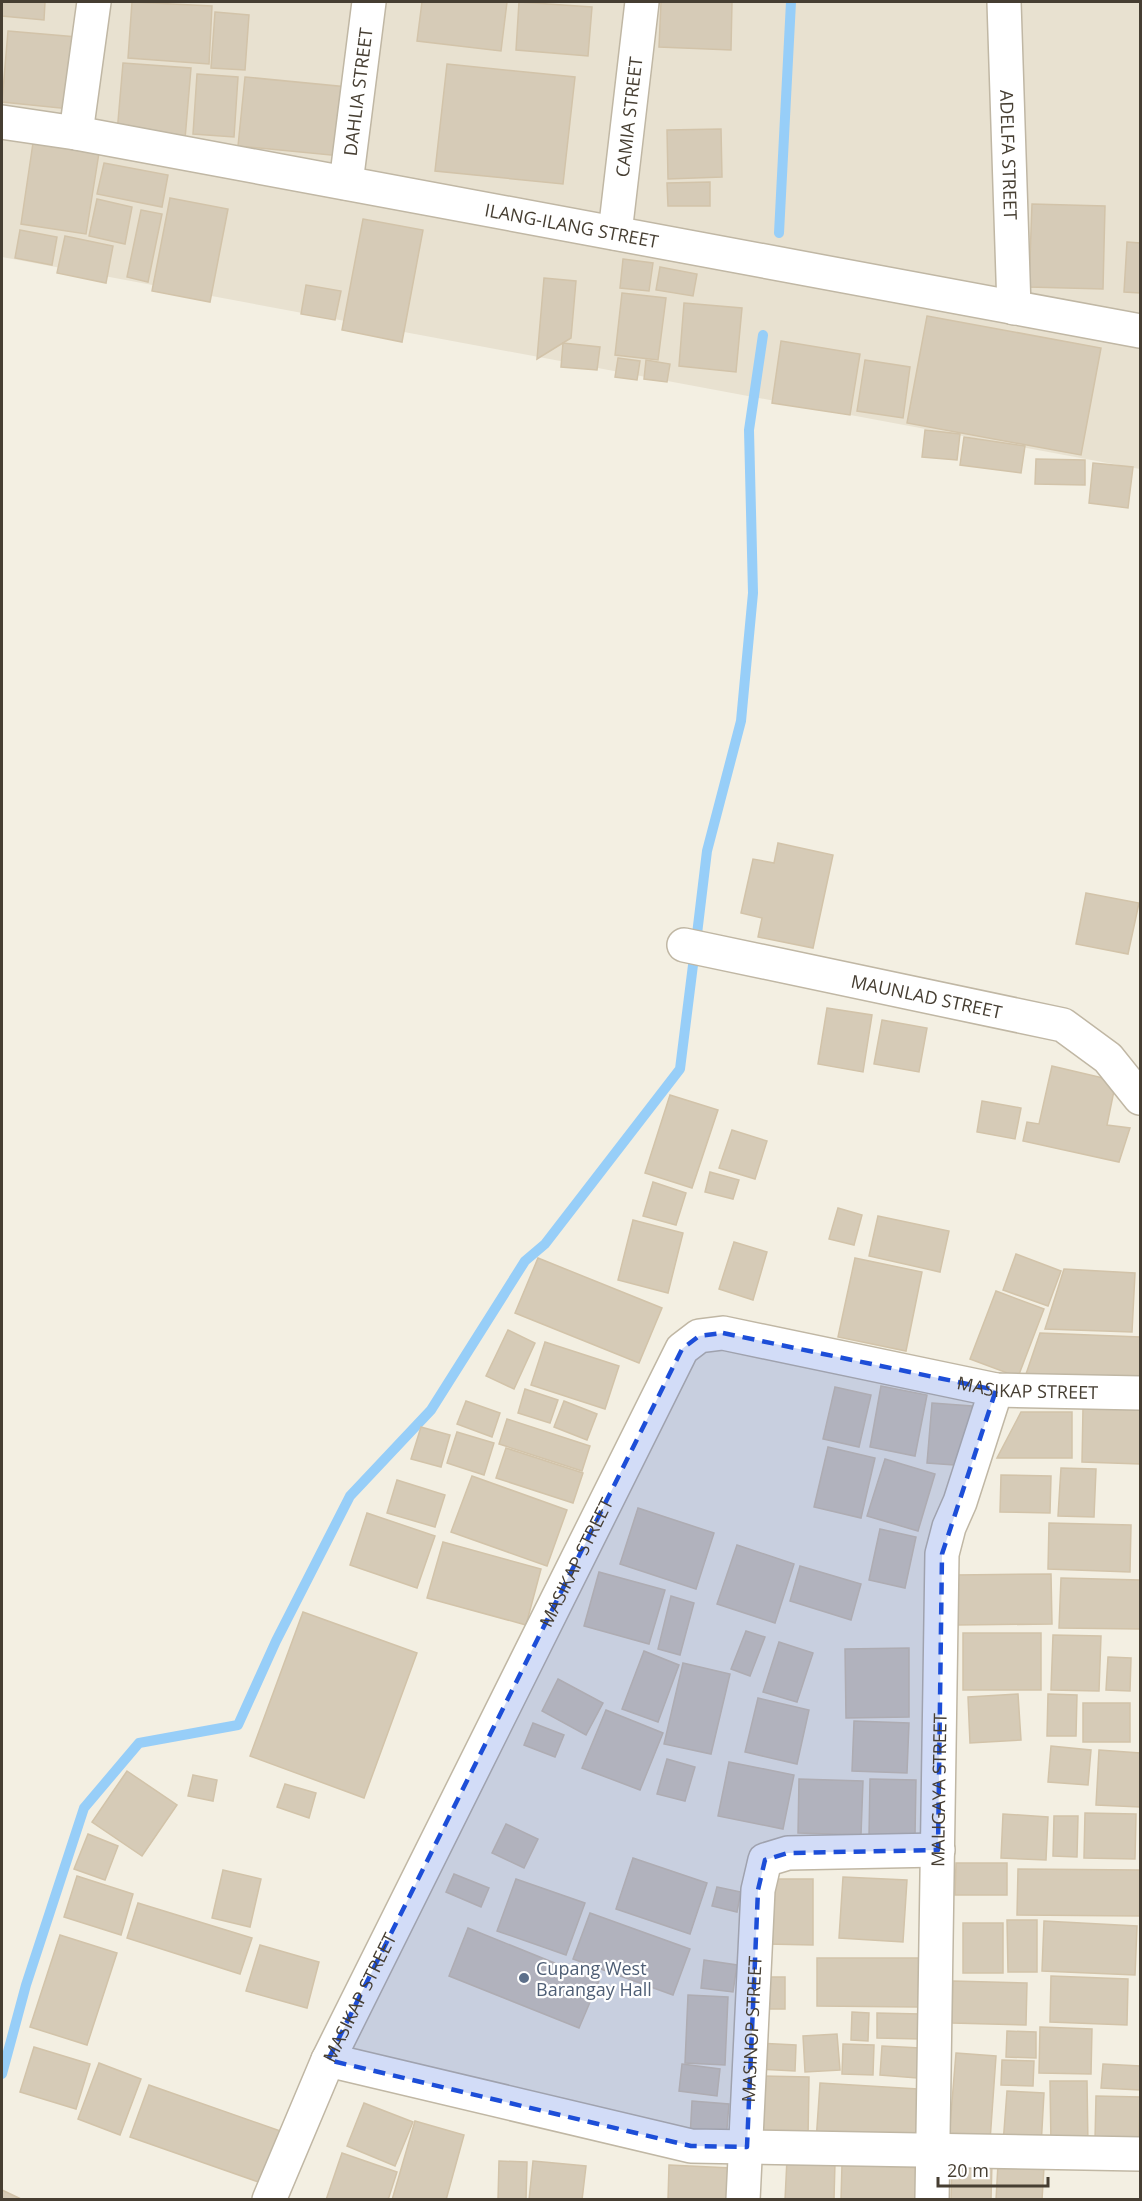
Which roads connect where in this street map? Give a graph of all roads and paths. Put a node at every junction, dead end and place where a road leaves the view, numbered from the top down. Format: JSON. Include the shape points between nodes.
{"nodes":[{"id":1,"x":94,"y":2,"type":"edge"},
{"id":2,"x":369,"y":2,"type":"edge"},
{"id":3,"x":642,"y":2,"type":"edge"},
{"id":4,"x":1004,"y":2,"type":"edge"},
{"id":5,"x":2,"y":122,"type":"edge"},
{"id":6,"x":76,"y":133,"type":"junction"},
{"id":7,"x":346,"y":183,"type":"junction"},
{"id":8,"x":615,"y":233,"type":"junction"},
{"id":9,"x":1014,"y":308,"type":"junction"},
{"id":10,"x":1140,"y":331,"type":"edge"},
{"id":11,"x":684,"y":945,"type":"dead end"},
{"id":12,"x":1140,"y":1098,"type":"edge"},
{"id":13,"x":996,"y":1390,"type":"junction"},
{"id":14,"x":1140,"y":1393,"type":"edge"},
{"id":15,"x":939,"y":1850,"type":"junction"},
{"id":16,"x":328,"y":2060,"type":"junction"},
{"id":17,"x":747,"y":2147,"type":"junction"},
{"id":18,"x":933,"y":2150,"type":"junction"},
{"id":19,"x":1140,"y":2154,"type":"edge"},
{"id":20,"x":269,"y":2199,"type":"edge"},
{"id":21,"x":743,"y":2199,"type":"edge"},
{"id":22,"x":932,"y":2199,"type":"edge"}],
"edges":[{"from":1,"to":6,"type":"street"},
{"from":2,"to":7,"type":"street","name":"DAHLIA STREET"},
{"from":3,"to":8,"type":"street","name":"CAMIA STREET"},
{"from":4,"to":9,"type":"street","name":"ADELFA STREET"},
{"from":5,"to":6,"type":"street","name":"ILANG-ILANG STREET"},
{"from":6,"to":7,"type":"street","name":"ILANG-ILANG STREET"},
{"from":7,"to":8,"type":"street","name":"ILANG-ILANG STREET"},
{"from":8,"to":9,"type":"street","name":"ILANG-ILANG STREET"},
{"from":9,"to":10,"type":"street","name":"ILANG-ILANG STREET"},
{"from":11,"to":12,"type":"street","name":"MAUNLAD STREET","via":[[1063,1025],[1108,1058]]},
{"from":13,"to":14,"type":"street","name":"MASIKAP STREET"},
{"from":13,"to":15,"type":"street","name":"MALIGAYA STREET","via":[[942,1554]]},
{"from":13,"to":16,"type":"street","name":"MASIKAP STREET","via":[[723,1333],[699,1336],[682,1349]]},
{"from":15,"to":17,"type":"street","name":"MASINOP STREET","via":[[788,1853],[765,1860],[758,1890]]},
{"from":15,"to":18,"type":"street","name":"MALIGAYA STREET"},
{"from":16,"to":17,"type":"street","via":[[691,2146]]},
{"from":16,"to":20,"type":"street","name":"MASIKAP STREET"},
{"from":17,"to":18,"type":"street"},
{"from":17,"to":21,"type":"street","name":"MASINOP STREET"},
{"from":18,"to":19,"type":"street"},
{"from":18,"to":22,"type":"street","name":"MALIGAYA STREET"}]}
